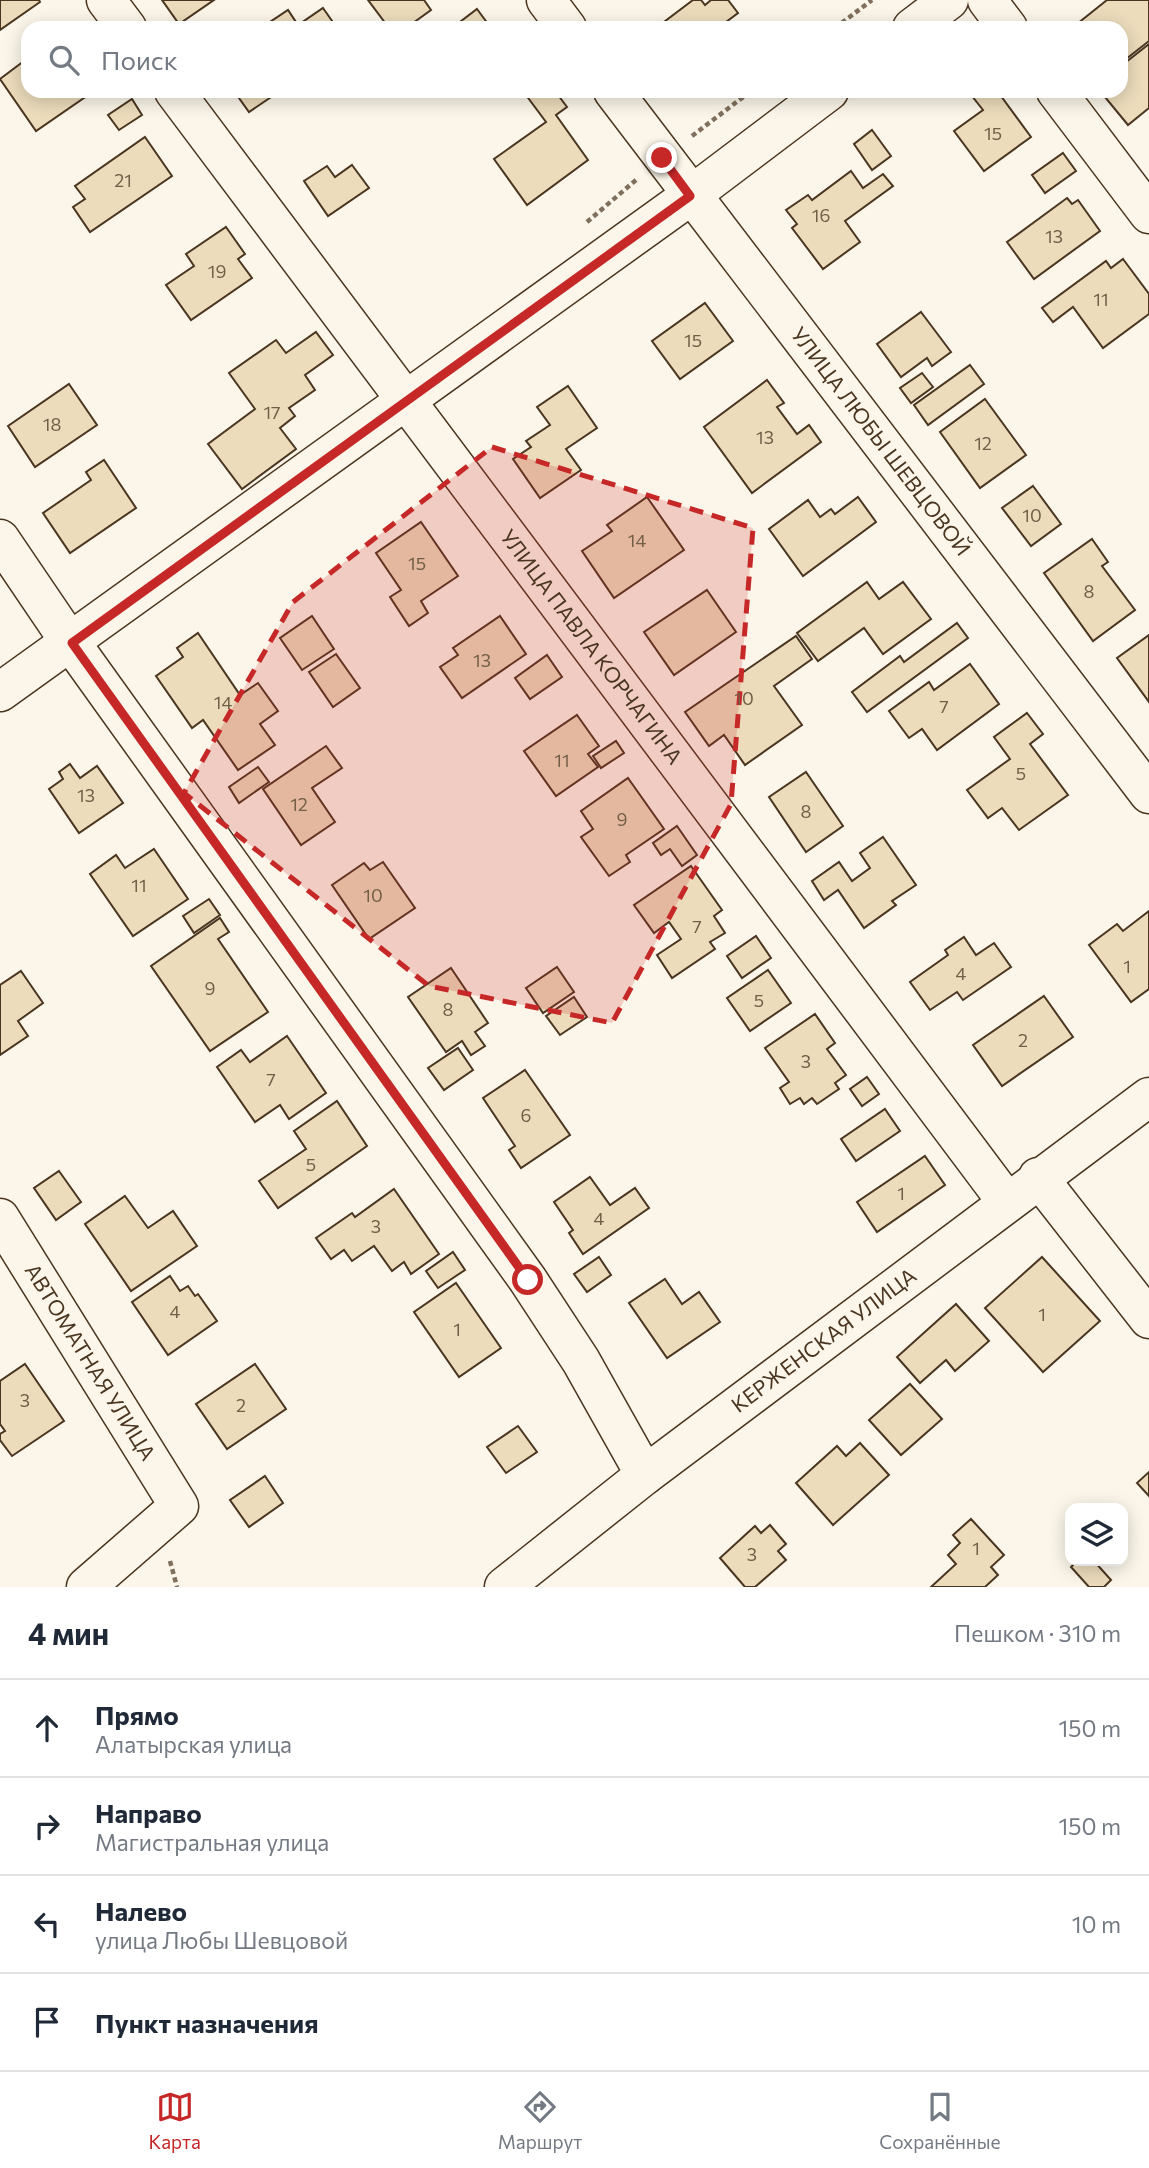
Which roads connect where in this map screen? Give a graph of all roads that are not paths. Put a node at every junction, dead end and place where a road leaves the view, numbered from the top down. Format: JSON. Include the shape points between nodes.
{"nodes":[{"id":1,"x":106,"y":0,"type":"edge"},
{"id":2,"x":546,"y":0,"type":"edge"},
{"id":3,"x":949,"y":0,"type":"edge"},
{"id":4,"x":987,"y":0,"type":"edge"},
{"id":5,"x":122,"y":21,"type":"edge"},
{"id":6,"x":562,"y":21,"type":"edge"},
{"id":7,"x":921,"y":21,"type":"edge"},
{"id":8,"x":1004,"y":21,"type":"edge"},
{"id":9,"x":179,"y":98,"type":"edge"},
{"id":10,"x":618,"y":98,"type":"edge"},
{"id":11,"x":820,"y":98,"type":"edge"},
{"id":12,"x":1061,"y":98,"type":"edge"},
{"id":13,"x":690,"y":196,"type":"junction"},
{"id":14,"x":1149,"y":214,"type":"edge"},
{"id":15,"x":406,"y":401,"type":"junction"},
{"id":16,"x":0,"y":539,"type":"edge"},
{"id":17,"x":72,"y":643,"type":"junction"},
{"id":18,"x":0,"y":692,"type":"edge"},
{"id":19,"x":1149,"y":794,"type":"edge"},
{"id":20,"x":1149,"y":1097,"type":"edge"},
{"id":21,"x":1038,"y":1178,"type":"junction"},
{"id":22,"x":1007,"y":1202,"type":"junction"},
{"id":23,"x":0,"y":1218,"type":"edge"},
{"id":24,"x":1149,"y":1319,"type":"edge"},
{"id":25,"x":645,"y":1475,"type":"junction"},
{"id":26,"x":86,"y":1587,"type":"edge"},
{"id":27,"x":504,"y":1587,"type":"edge"}],
"edges":[{"from":1,"to":5,"type":"street"},
{"from":2,"to":6,"type":"street"},
{"from":3,"to":7,"type":"street"},
{"from":4,"to":8,"type":"street"},
{"from":9,"to":15,"type":"street","name":"УЛИЦА ПАВЛА КОРЧАГИНА"},
{"from":10,"to":13,"type":"street","name":"УЛИЦА ЛЮБЫ ШЕВЦОВОЙ"},
{"from":11,"to":13,"type":"street"},
{"from":12,"to":14,"type":"street"},
{"from":13,"to":15,"type":"street"},
{"from":13,"to":19,"type":"street","name":"УЛИЦА ЛЮБЫ ШЕВЦОВОЙ"},
{"from":15,"to":17,"type":"street"},
{"from":15,"to":22,"type":"street","name":"УЛИЦА ПАВЛА КОРЧАГИНА"},
{"from":16,"to":17,"type":"street"},
{"from":17,"to":18,"type":"street"},
{"from":17,"to":25,"type":"street","via":[[528,1280]]},
{"from":20,"to":21,"type":"street","name":"КЕРЖЕНСКАЯ УЛИЦА"},
{"from":21,"to":22,"type":"street","name":"КЕРЖЕНСКАЯ УЛИЦА"},
{"from":21,"to":24,"type":"street"},
{"from":22,"to":25,"type":"street","name":"КЕРЖЕНСКАЯ УЛИЦА"},
{"from":23,"to":26,"type":"street","name":"АВТОМАТНАЯ УЛИЦА","via":[[179,1506]]},
{"from":25,"to":27,"type":"street","name":"КЕРЖЕНСКАЯ УЛИЦА"}]}
